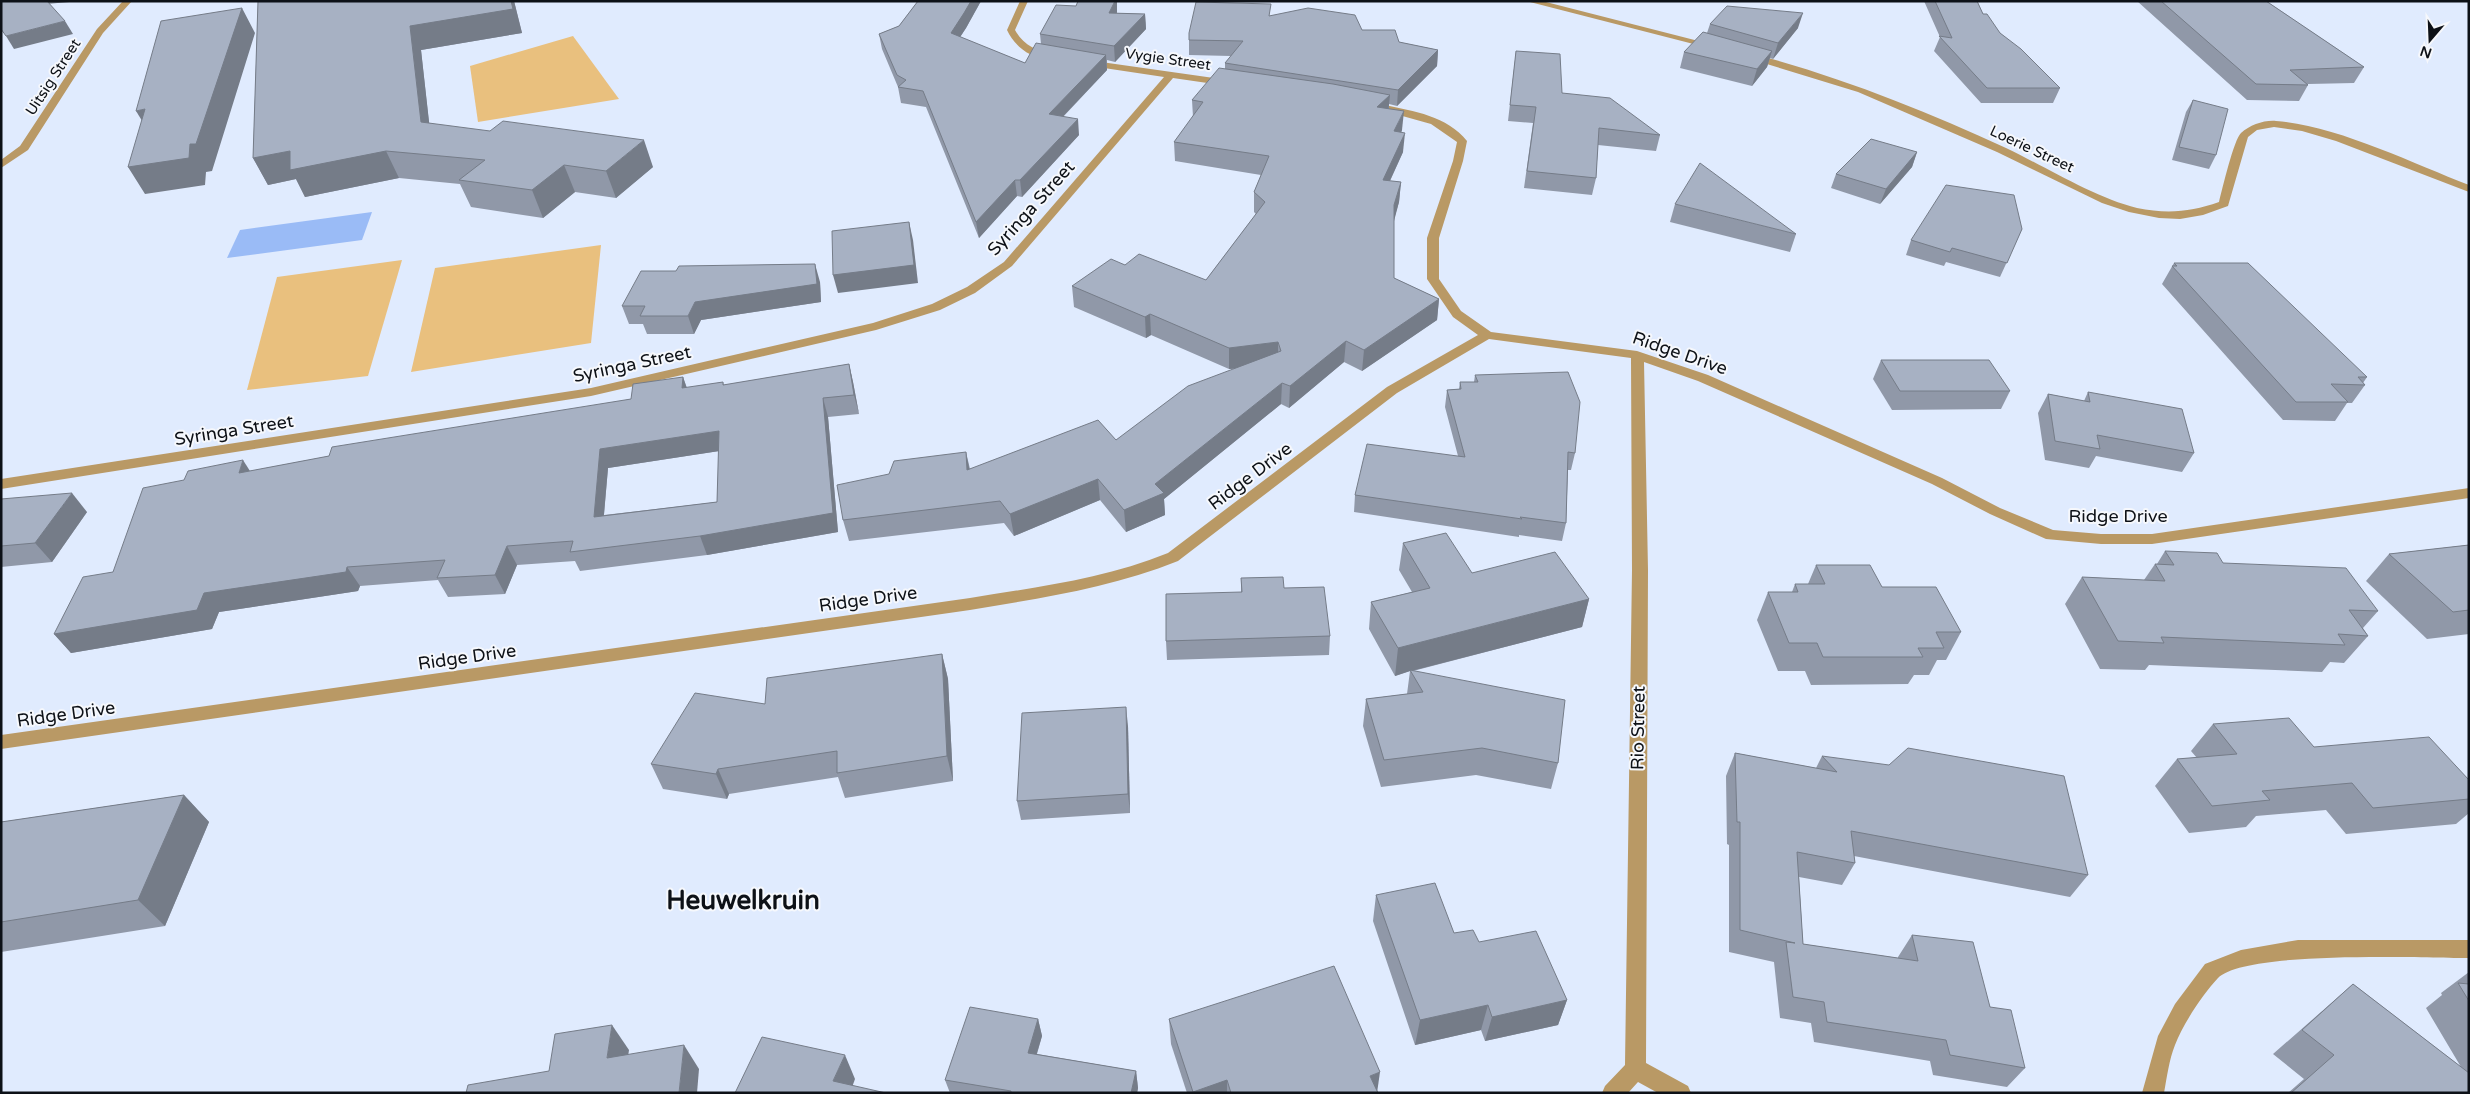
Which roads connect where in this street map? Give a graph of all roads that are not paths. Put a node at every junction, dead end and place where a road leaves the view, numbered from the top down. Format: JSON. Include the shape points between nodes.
{"nodes":[{"id":1,"x":128,"y":1,"type":"edge"},
{"id":2,"x":1024,"y":1,"type":"edge"},
{"id":3,"x":1530,"y":1,"type":"edge"},
{"id":4,"x":1581,"y":1,"type":"edge"},
{"id":5,"x":1571,"y":11,"type":"junction"},
{"id":6,"x":1719,"y":48,"type":"edge"},
{"id":7,"x":1738,"y":53,"type":"edge"},
{"id":8,"x":1060,"y":58,"type":"edge"},
{"id":9,"x":1076,"y":61,"type":"edge"},
{"id":10,"x":1171,"y":75,"type":"junction"},
{"id":11,"x":1237,"y":84,"type":"edge"},
{"id":12,"x":1373,"y":106,"type":"edge"},
{"id":13,"x":1,"y":165,"type":"edge"},
{"id":14,"x":2469,"y":189,"type":"edge"},
{"id":15,"x":1487,"y":335,"type":"junction"},
{"id":16,"x":1637,"y":354,"type":"junction"},
{"id":17,"x":1,"y":484,"type":"edge"},
{"id":18,"x":2469,"y":493,"type":"edge"},
{"id":19,"x":1,"y":742,"type":"edge"},
{"id":20,"x":2469,"y":949,"type":"edge"},
{"id":21,"x":1635,"y":1069,"type":"junction"},
{"id":22,"x":1613,"y":1093,"type":"edge"},
{"id":23,"x":1680,"y":1093,"type":"edge"},
{"id":24,"x":2153,"y":1093,"type":"edge"}],
"edges":[{"from":1,"to":13,"type":"street","name":"Uitsig Street","via":[[100,31],[24,148]]},
{"from":2,"to":8,"type":"street","via":[[1011,30],[1016,42],[1024,49]]},
{"from":3,"to":5,"type":"street"},
{"from":4,"to":5,"type":"street"},
{"from":5,"to":6,"type":"street"},
{"from":7,"to":14,"type":"street","name":"Loerie Street","via":[[1860,90],[2001,150],[2106,202],[2133,210],[2180,216],[2199,214],[2224,204],[2243,136],[2254,128],[2274,124],[2303,128],[2340,139]]},
{"from":9,"to":10,"type":"street","name":"Vygie Street"},
{"from":10,"to":11,"type":"street","name":"Vygie Street"},
{"from":10,"to":17,"type":"street","name":"Syringa Street","via":[[1008,264],[971,290],[936,307],[876,326],[592,392]]},
{"from":12,"to":15,"type":"street","via":[[1422,116],[1447,126],[1462,141],[1433,238],[1433,279],[1457,314]]},
{"from":15,"to":16,"type":"street","name":"Ridge Drive"},
{"from":15,"to":19,"type":"street","name":"Ridge Drive","via":[[1392,390],[1173,557],[1136,572],[1079,586],[970,604]]},
{"from":16,"to":18,"type":"street","name":"Ridge Drive","via":[[1764,404],[2051,535],[2101,539],[2152,538]]},
{"from":16,"to":21,"type":"street","name":"Rio Street","via":[[1640,570]]},
{"from":20,"to":24,"type":"street","via":[[2298,949],[2241,959],[2212,970],[2182,1011],[2165,1043]]},
{"from":21,"to":22,"type":"street"},
{"from":21,"to":23,"type":"street"}]}
